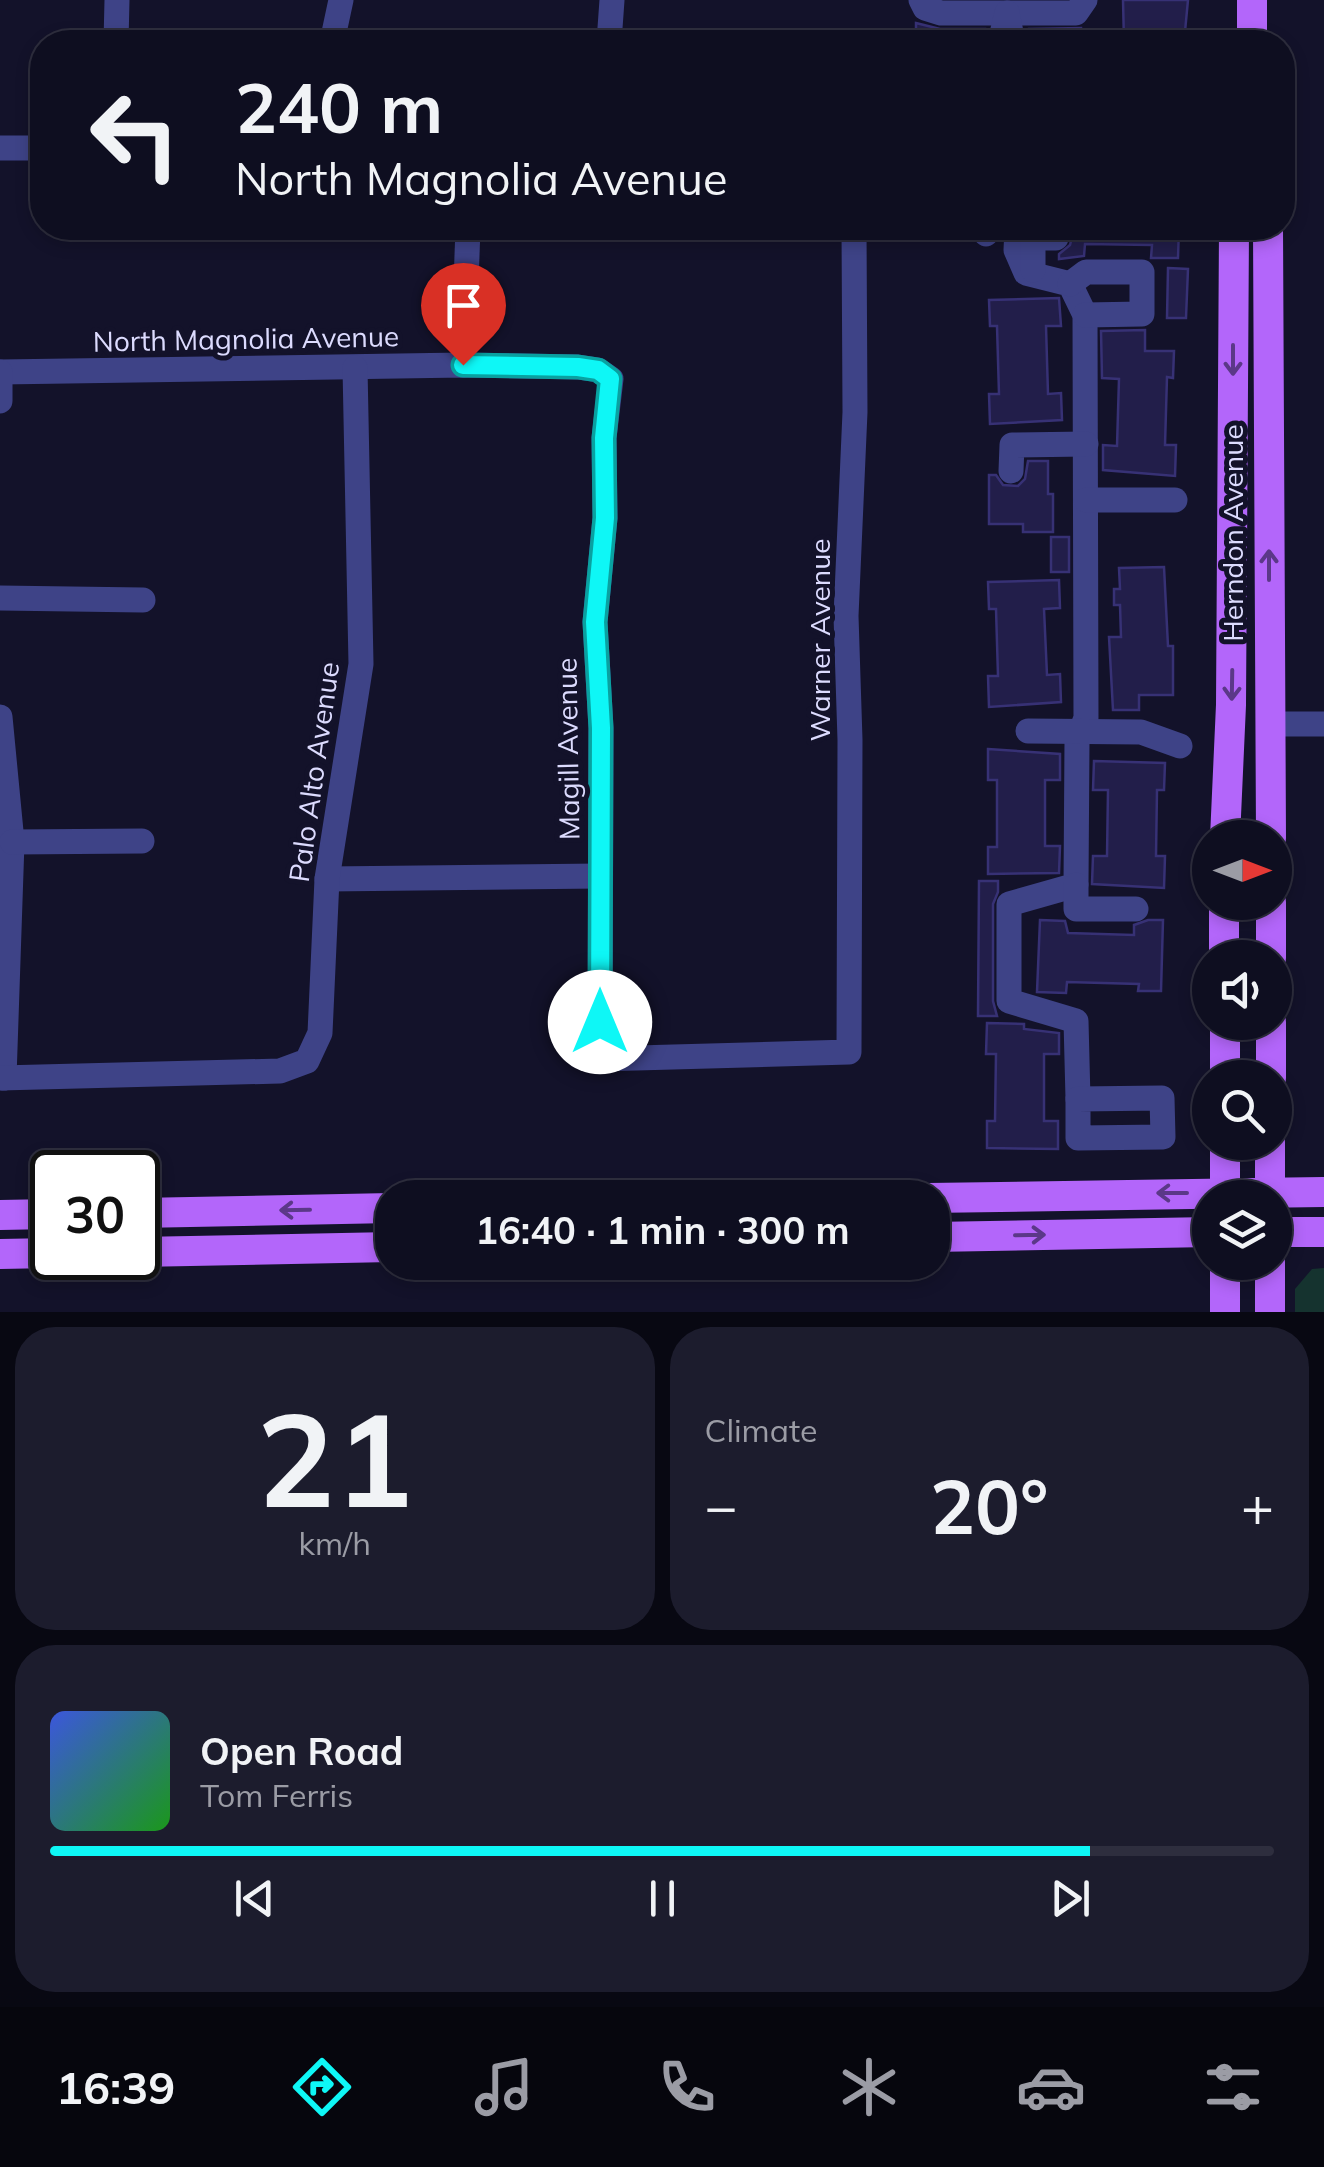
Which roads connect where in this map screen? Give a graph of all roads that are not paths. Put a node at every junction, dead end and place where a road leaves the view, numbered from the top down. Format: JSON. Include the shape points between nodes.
{"nodes":[{"id":1,"x":116,"y":0,"type":"edge"},
{"id":2,"x":341,"y":0,"type":"edge"},
{"id":3,"x":612,"y":0,"type":"edge"},
{"id":4,"x":921,"y":0,"type":"edge"},
{"id":5,"x":1085,"y":0,"type":"edge"},
{"id":6,"x":1234,"y":0,"type":"edge"},
{"id":7,"x":1252,"y":0,"type":"edge"},
{"id":8,"x":1268,"y":0,"type":"edge"},
{"id":9,"x":1008,"y":13,"type":"junction"},
{"id":10,"x":116,"y":30,"type":"edge"},
{"id":11,"x":335,"y":30,"type":"edge"},
{"id":12,"x":609,"y":30,"type":"edge"},
{"id":13,"x":1003,"y":30,"type":"edge"},
{"id":14,"x":1011,"y":30,"type":"edge"},
{"id":15,"x":1234,"y":30,"type":"edge"},
{"id":16,"x":1252,"y":30,"type":"edge"},
{"id":17,"x":1268,"y":30,"type":"edge"},
{"id":18,"x":0,"y":148,"type":"edge"},
{"id":19,"x":30,"y":148,"type":"edge"},
{"id":20,"x":468,"y":240,"type":"edge"},
{"id":21,"x":854,"y":240,"type":"edge"},
{"id":22,"x":1016,"y":240,"type":"edge"},
{"id":23,"x":1033,"y":240,"type":"edge"},
{"id":24,"x":1234,"y":240,"type":"edge"},
{"id":25,"x":1252,"y":240,"type":"edge"},
{"id":26,"x":1268,"y":240,"type":"edge"},
{"id":27,"x":1030,"y":274,"type":"junction"},
{"id":28,"x":1070,"y":284,"type":"junction"},
{"id":29,"x":1085,"y":315,"type":"junction"},
{"id":30,"x":463,"y":365,"type":"junction"},
{"id":31,"x":355,"y":368,"type":"junction"},
{"id":32,"x":0,"y":372,"type":"edge"},
{"id":33,"x":610,"y":379,"type":"joint"},
{"id":34,"x":0,"y":402,"type":"edge"},
{"id":35,"x":1268,"y":408,"type":"junction"},
{"id":36,"x":1086,"y":444,"type":"junction"},
{"id":37,"x":1011,"y":471,"type":"dead end"},
{"id":38,"x":1086,"y":500,"type":"junction"},
{"id":39,"x":1174,"y":500,"type":"dead end"},
{"id":40,"x":0,"y":598,"type":"edge"},
{"id":41,"x":143,"y":600,"type":"dead end"},
{"id":42,"x":0,"y":717,"type":"edge"},
{"id":43,"x":1271,"y":724,"type":"junction"},
{"id":44,"x":1324,"y":724,"type":"edge"},
{"id":45,"x":1028,"y":731,"type":"dead end"},
{"id":46,"x":1081,"y":731,"type":"junction"},
{"id":47,"x":1180,"y":746,"type":"dead end"},
{"id":48,"x":1226,"y":820,"type":"edge"},
{"id":49,"x":1271,"y":820,"type":"edge"},
{"id":50,"x":142,"y":841,"type":"dead end"},
{"id":51,"x":12,"y":842,"type":"junction"},
{"id":52,"x":600,"y":876,"type":"junction"},
{"id":53,"x":327,"y":879,"type":"junction"},
{"id":54,"x":1076,"y":885,"type":"junction"},
{"id":55,"x":1136,"y":910,"type":"dead end"},
{"id":56,"x":600,"y":1059,"type":"joint"},
{"id":57,"x":2,"y":1078,"type":"edge"},
{"id":58,"x":1078,"y":1099,"type":"dead end"},
{"id":59,"x":1324,"y":1192,"type":"edge"},
{"id":60,"x":1292,"y":1194,"type":"edge"},
{"id":61,"x":1192,"y":1195,"type":"edge"},
{"id":62,"x":950,"y":1198,"type":"edge"},
{"id":63,"x":375,"y":1208,"type":"edge"},
{"id":64,"x":160,"y":1213,"type":"edge"},
{"id":65,"x":30,"y":1214,"type":"edge"},
{"id":66,"x":0,"y":1215,"type":"edge"},
{"id":67,"x":1192,"y":1232,"type":"edge"},
{"id":68,"x":1292,"y":1232,"type":"edge"},
{"id":69,"x":1324,"y":1232,"type":"edge"},
{"id":70,"x":950,"y":1237,"type":"edge"},
{"id":71,"x":375,"y":1247,"type":"edge"},
{"id":72,"x":160,"y":1252,"type":"edge"},
{"id":73,"x":0,"y":1254,"type":"edge"},
{"id":74,"x":30,"y":1254,"type":"edge"},
{"id":75,"x":1225,"y":1280,"type":"edge"},
{"id":76,"x":1270,"y":1280,"type":"edge"},
{"id":77,"x":1225,"y":1312,"type":"edge"},
{"id":78,"x":1270,"y":1312,"type":"edge"}],
"edges":[{"from":1,"to":10,"type":"street"},
{"from":2,"to":11,"type":"street"},
{"from":3,"to":12,"type":"street"},
{"from":4,"to":9,"type":"street","via":[[941,13]]},
{"from":5,"to":9,"type":"street","via":[[1076,12]]},
{"from":6,"to":15,"type":"main road"},
{"from":7,"to":16,"type":"main road"},
{"from":8,"to":17,"type":"main road"},
{"from":9,"to":13,"type":"street"},
{"from":9,"to":14,"type":"street"},
{"from":18,"to":19,"type":"street"},
{"from":20,"to":30,"type":"street"},
{"from":21,"to":56,"type":"street","name":"Warner Avenue","via":[[846,616],[849,1052]]},
{"from":22,"to":27,"type":"street"},
{"from":23,"to":27,"type":"street"},
{"from":24,"to":48,"type":"main road","name":"Herndon Avenue","one_way":true},
{"from":25,"to":35,"type":"main road","via":[[1253,304]]},
{"from":26,"to":35,"type":"main road","name":"Herndon Avenue"},
{"from":27,"to":28,"type":"street"},
{"from":28,"to":29,"type":"street"},
{"from":28,"to":29,"type":"street","via":[[1086,272],[1142,272],[1142,314]]},
{"from":29,"to":36,"type":"street"},
{"from":30,"to":31,"type":"street","name":"North Magnolia Avenue"},
{"from":30,"to":33,"type":"street","name":"North Magnolia Avenue","via":[[578,367]]},
{"from":31,"to":32,"type":"street","name":"North Magnolia Avenue"},
{"from":31,"to":53,"type":"street","name":"Palo Alto Avenue","via":[[362,664]]},
{"from":32,"to":34,"type":"street"},
{"from":33,"to":52,"type":"street","name":"Magill Avenue","via":[[595,622]]},
{"from":43,"to":35,"type":"main road","name":"Herndon Avenue","one_way":true},
{"from":36,"to":37,"type":"street","via":[[1012,445]]},
{"from":36,"to":38,"type":"street"},
{"from":38,"to":39,"type":"street"},
{"from":38,"to":46,"type":"street"},
{"from":40,"to":41,"type":"street"},
{"from":42,"to":51,"type":"street"},
{"from":43,"to":44,"type":"street"},
{"from":43,"to":49,"type":"main road","name":"Herndon Avenue"},
{"from":45,"to":46,"type":"street"},
{"from":46,"to":47,"type":"street","via":[[1142,732]]},
{"from":46,"to":54,"type":"street"},
{"from":50,"to":51,"type":"street"},
{"from":51,"to":57,"type":"street"},
{"from":52,"to":53,"type":"street"},
{"from":52,"to":56,"type":"street","name":"Magill Avenue"},
{"from":53,"to":57,"type":"street","name":"Palo Alto Avenue","via":[[320,1033],[307,1061],[280,1071]]},
{"from":54,"to":55,"type":"street","via":[[1076,910]]},
{"from":54,"to":58,"type":"street","via":[[1009,904],[1009,1001],[1076,1020]]},
{"from":59,"to":60,"type":"main road"},
{"from":61,"to":62,"type":"main road","one_way":true},
{"from":63,"to":64,"type":"main road","one_way":true},
{"from":65,"to":66,"type":"main road"},
{"from":70,"to":67,"type":"main road","one_way":true},
{"from":68,"to":69,"type":"main road"},
{"from":71,"to":72,"type":"main road"},
{"from":73,"to":74,"type":"main road"},
{"from":75,"to":77,"type":"main road"},
{"from":76,"to":78,"type":"main road"}]}
